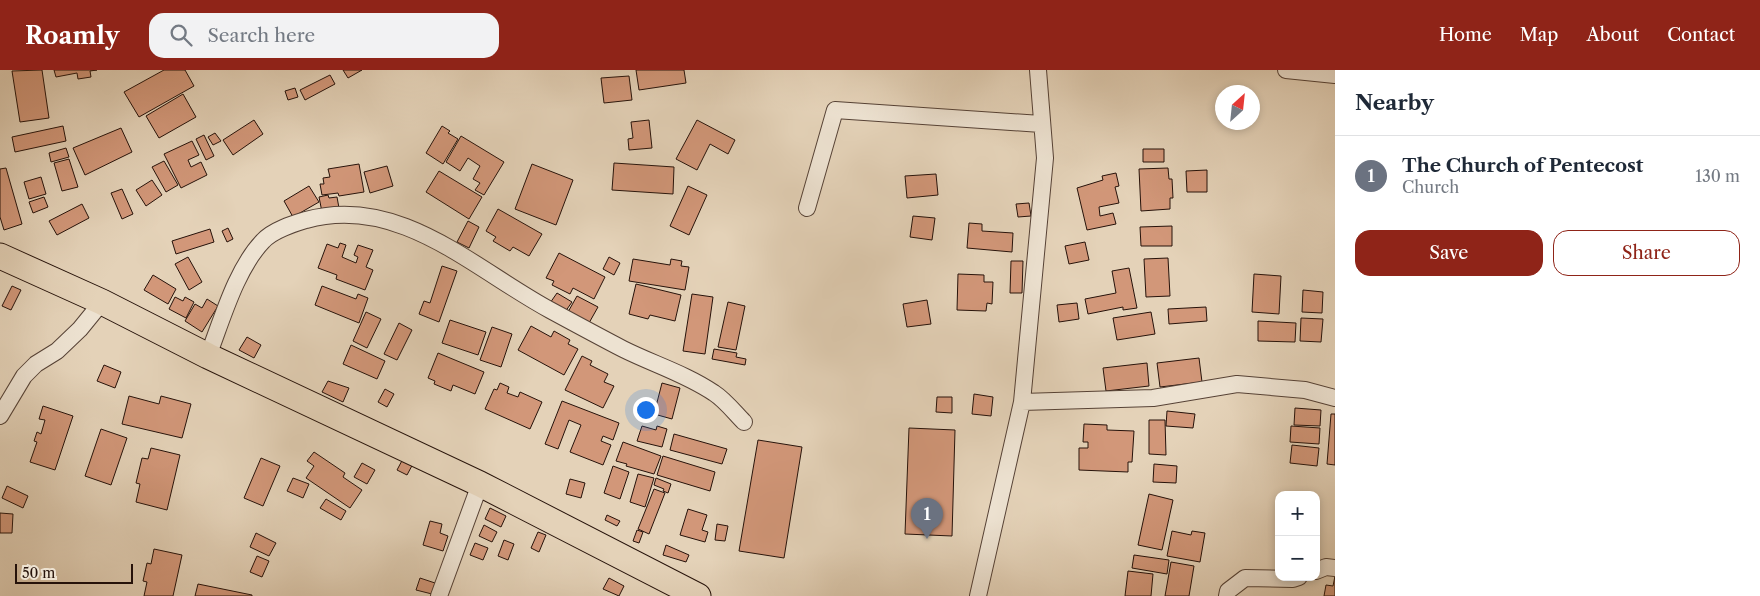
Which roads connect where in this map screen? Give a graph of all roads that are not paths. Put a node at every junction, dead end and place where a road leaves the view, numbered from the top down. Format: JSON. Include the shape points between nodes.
{"nodes":[{"id":1,"x":1038,"y":70,"type":"edge"},
{"id":2,"x":1286,"y":70,"type":"edge"},
{"id":3,"x":1335,"y":75,"type":"edge"},
{"id":4,"x":1041,"y":124,"type":"junction"},
{"id":5,"x":807,"y":208,"type":"dead end"},
{"id":6,"x":0,"y":256,"type":"edge"},
{"id":7,"x":102,"y":302,"type":"junction"},
{"id":8,"x":208,"y":356,"type":"junction"},
{"id":9,"x":1335,"y":398,"type":"edge"},
{"id":10,"x":1022,"y":402,"type":"junction"},
{"id":11,"x":0,"y":416,"type":"edge"},
{"id":12,"x":744,"y":422,"type":"dead end"},
{"id":13,"x":480,"y":484,"type":"junction"},
{"id":14,"x":1335,"y":568,"type":"edge"},
{"id":15,"x":1320,"y":570,"type":"edge"},
{"id":16,"x":1275,"y":579,"type":"edge"},
{"id":17,"x":439,"y":596,"type":"edge"},
{"id":18,"x":698,"y":596,"type":"edge"},
{"id":19,"x":978,"y":596,"type":"edge"},
{"id":20,"x":1228,"y":596,"type":"edge"}],
"edges":[{"from":1,"to":4,"type":"street"},
{"from":2,"to":3,"type":"street"},
{"from":4,"to":5,"type":"street","via":[[835,110]]},
{"from":4,"to":10,"type":"street","via":[[1045,158]]},
{"from":6,"to":7,"type":"main road"},
{"from":7,"to":8,"type":"main road"},
{"from":7,"to":11,"type":"street","via":[[57,351],[24,376]]},
{"from":8,"to":12,"type":"street","via":[[242,271],[263,240],[292,224],[328,214],[356,214],[396,224],[447,244],[533,301],[624,350],[691,379],[716,394]]},
{"from":8,"to":13,"type":"main road"},
{"from":9,"to":10,"type":"street","via":[[1305,390],[1237,384],[1153,398]]},
{"from":10,"to":19,"type":"street"},
{"from":13,"to":17,"type":"street"},
{"from":13,"to":18,"type":"main road"},
{"from":14,"to":15,"type":"street"},
{"from":16,"to":20,"type":"street","via":[[1245,578],[1228,591]]}]}
